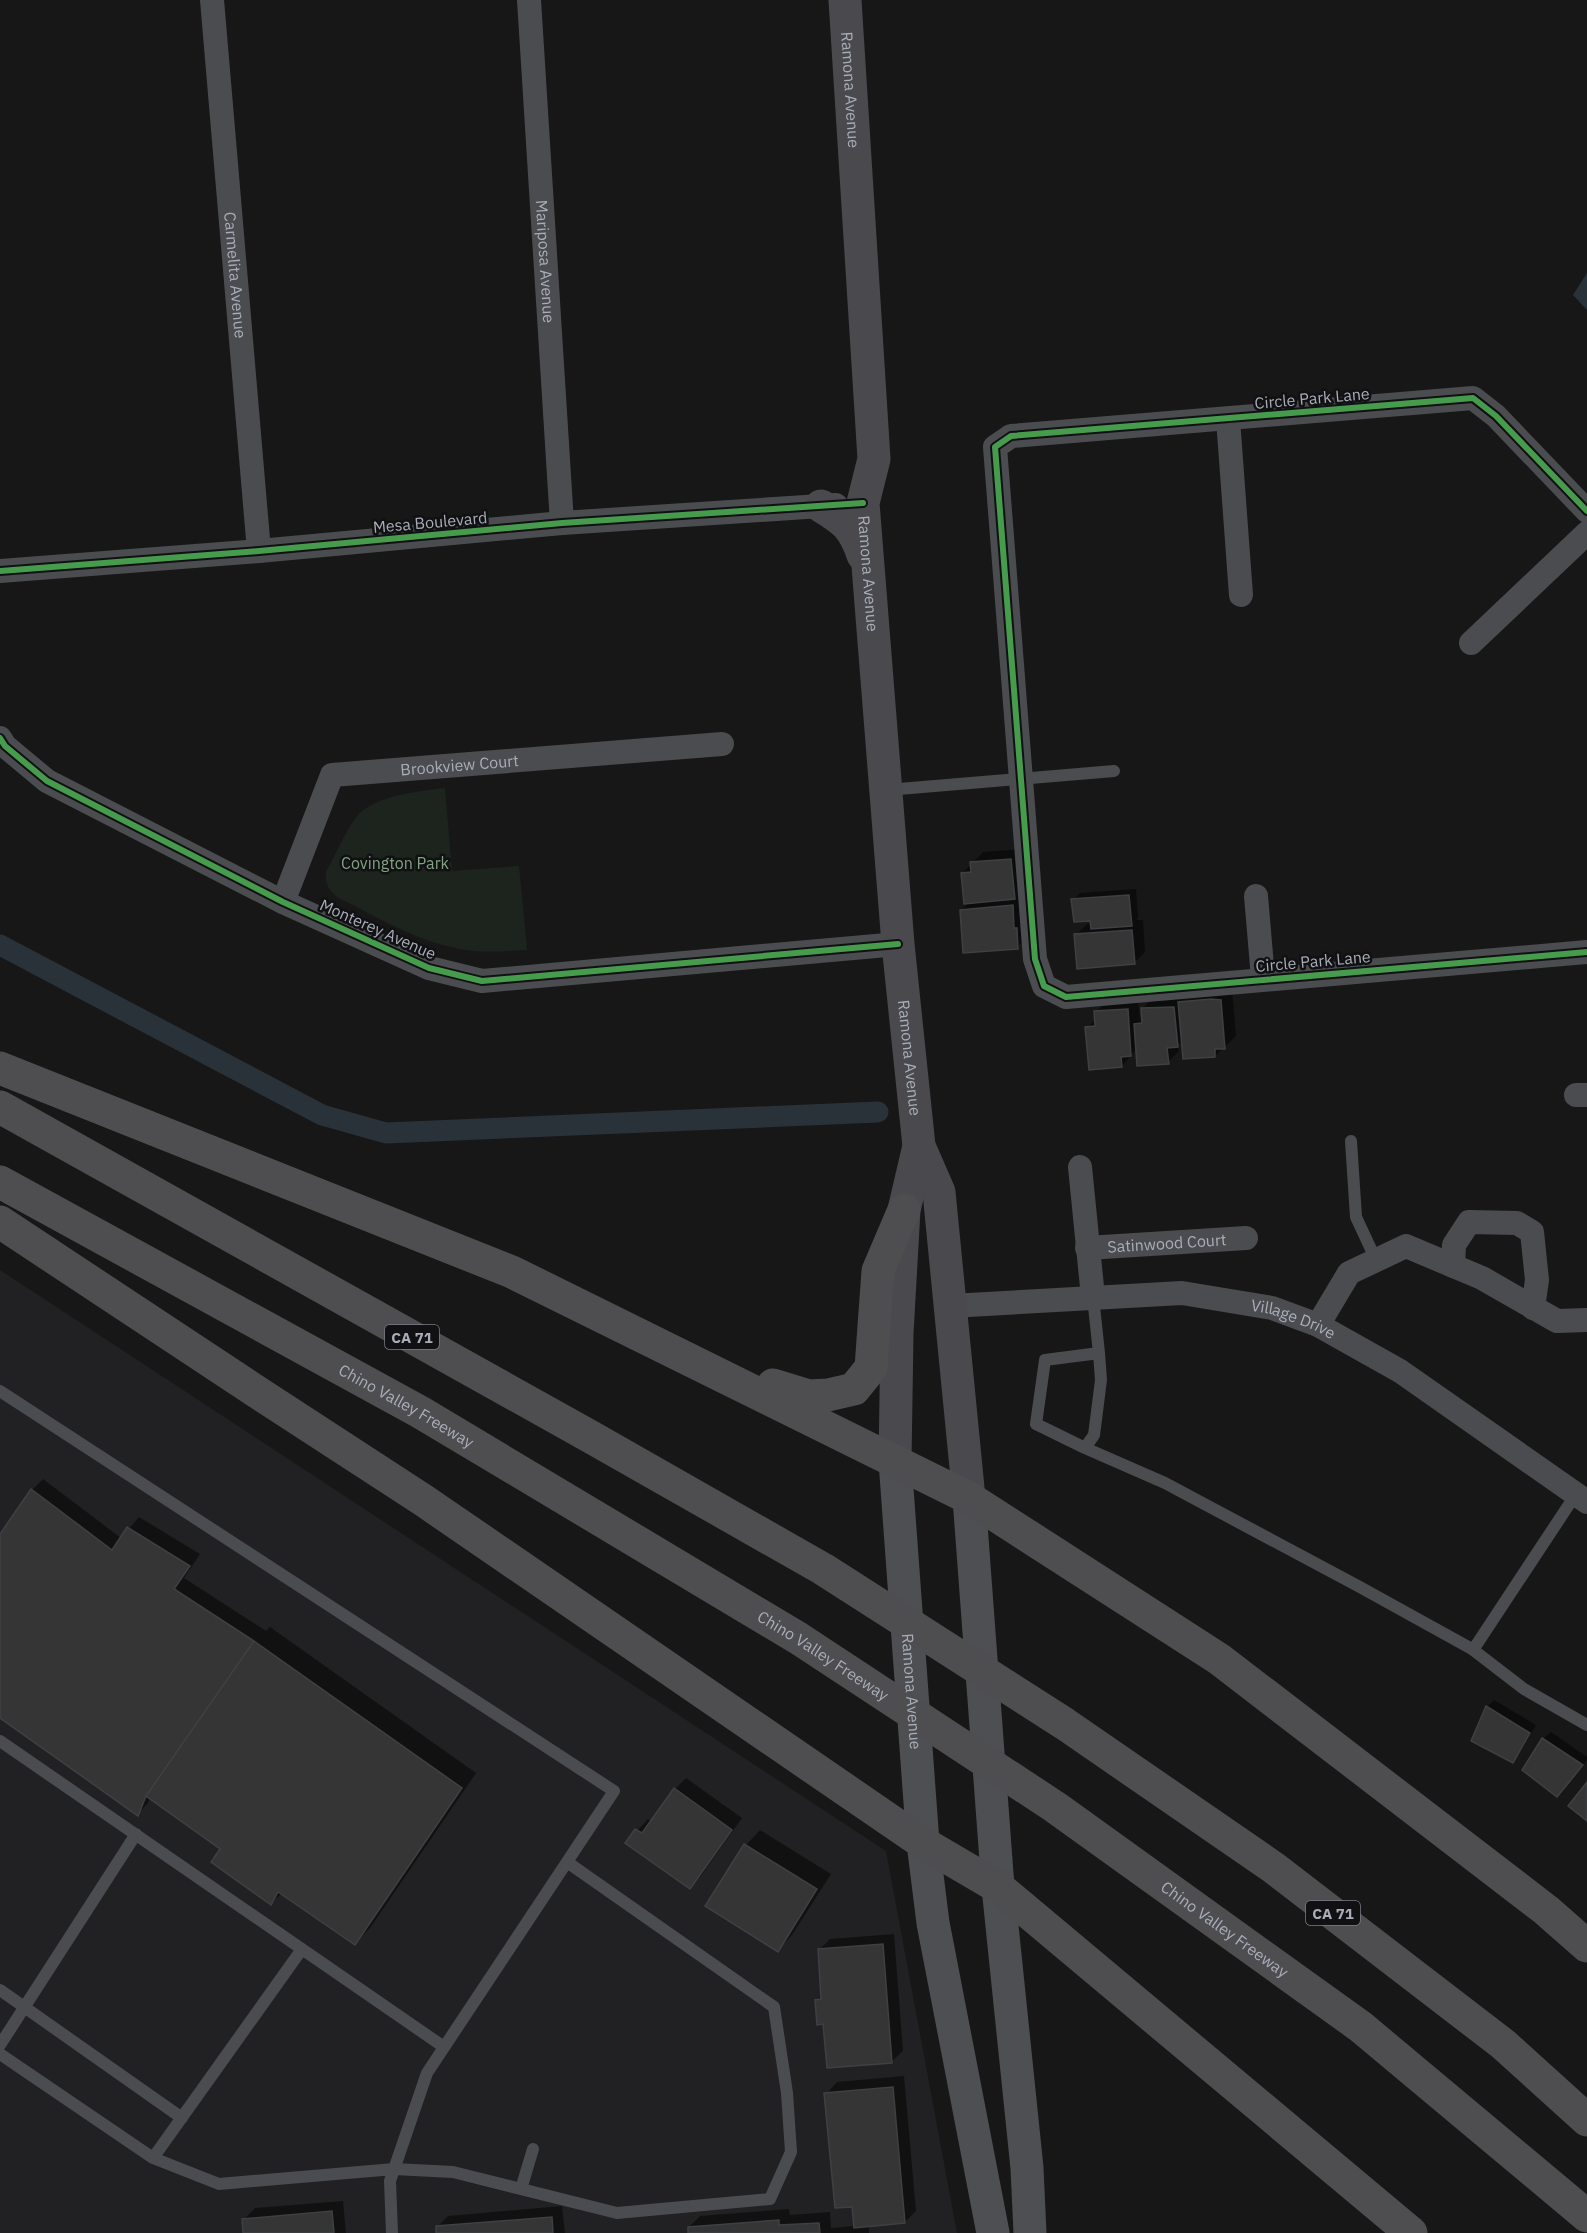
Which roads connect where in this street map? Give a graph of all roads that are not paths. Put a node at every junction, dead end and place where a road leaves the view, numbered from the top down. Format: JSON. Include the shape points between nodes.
{"nodes":[{"id":1,"x":212,"y":0,"type":"edge"},
{"id":2,"x":529,"y":0,"type":"edge"},
{"id":3,"x":845,"y":0,"type":"edge"},
{"id":4,"x":1228,"y":419,"type":"junction"},
{"id":5,"x":863,"y":503,"type":"junction"},
{"id":6,"x":821,"y":506,"type":"junction"},
{"id":7,"x":1587,"y":511,"type":"edge"},
{"id":8,"x":562,"y":524,"type":"junction"},
{"id":9,"x":1587,"y":533,"type":"edge"},
{"id":10,"x":259,"y":551,"type":"junction"},
{"id":11,"x":0,"y":571,"type":"edge"},
{"id":12,"x":869,"y":580,"type":"junction"},
{"id":13,"x":1241,"y":595,"type":"dead end"},
{"id":14,"x":1471,"y":643,"type":"dead end"},
{"id":15,"x":0,"y":738,"type":"edge"},
{"id":16,"x":722,"y":744,"type":"dead end"},
{"id":17,"x":1114,"y":771,"type":"dead end"},
{"id":18,"x":1020,"y":778,"type":"junction"},
{"id":19,"x":886,"y":790,"type":"junction"},
{"id":20,"x":1256,"y":896,"type":"dead end"},
{"id":21,"x":283,"y":902,"type":"junction"},
{"id":22,"x":898,"y":944,"type":"junction"},
{"id":23,"x":1587,"y":952,"type":"edge"},
{"id":24,"x":1263,"y":978,"type":"junction"},
{"id":25,"x":0,"y":1068,"type":"edge"},
{"id":26,"x":0,"y":1107,"type":"edge"},
{"id":27,"x":1351,"y":1141,"type":"dead end"},
{"id":28,"x":919,"y":1146,"type":"junction"},
{"id":29,"x":1080,"y":1167,"type":"dead end"},
{"id":30,"x":0,"y":1182,"type":"edge"},
{"id":31,"x":904,"y":1210,"type":"junction"},
{"id":32,"x":0,"y":1222,"type":"edge"},
{"id":33,"x":1246,"y":1238,"type":"dead end"},
{"id":34,"x":1087,"y":1248,"type":"junction"},
{"id":35,"x":1376,"y":1260,"type":"junction"},
{"id":36,"x":1453,"y":1266,"type":"junction"},
{"id":37,"x":1093,"y":1297,"type":"junction"},
{"id":38,"x":951,"y":1306,"type":"junction"},
{"id":39,"x":1533,"y":1308,"type":"junction"},
{"id":40,"x":1587,"y":1320,"type":"edge"},
{"id":41,"x":1318,"y":1325,"type":"junction"},
{"id":42,"x":1099,"y":1353,"type":"junction"},
{"id":43,"x":683,"y":1356,"type":"junction"},
{"id":44,"x":0,"y":1391,"type":"edge"},
{"id":45,"x":1085,"y":1448,"type":"junction"},
{"id":46,"x":895,"y":1461,"type":"junction"},
{"id":47,"x":969,"y":1498,"type":"junction"},
{"id":48,"x":1582,"y":1498,"type":"edge"},
{"id":49,"x":1473,"y":1650,"type":"junction"},
{"id":50,"x":1587,"y":1725,"type":"edge"},
{"id":51,"x":0,"y":1741,"type":"edge"},
{"id":52,"x":136,"y":1834,"type":"junction"},
{"id":53,"x":923,"y":1843,"type":"junction"},
{"id":54,"x":567,"y":1862,"type":"junction"},
{"id":55,"x":998,"y":1887,"type":"junction"},
{"id":56,"x":1587,"y":1946,"type":"edge"},
{"id":57,"x":302,"y":1948,"type":"junction"},
{"id":58,"x":0,"y":1990,"type":"edge"},
{"id":59,"x":25,"y":2008,"type":"junction"},
{"id":60,"x":0,"y":2044,"type":"edge"},
{"id":61,"x":444,"y":2047,"type":"junction"},
{"id":62,"x":0,"y":2054,"type":"edge"},
{"id":63,"x":182,"y":2118,"type":"junction"},
{"id":64,"x":1587,"y":2120,"type":"edge"},
{"id":65,"x":533,"y":2149,"type":"dead end"},
{"id":66,"x":153,"y":2158,"type":"junction"},
{"id":67,"x":394,"y":2169,"type":"junction"},
{"id":68,"x":521,"y":2189,"type":"junction"},
{"id":69,"x":1587,"y":2216,"type":"edge"},
{"id":70,"x":392,"y":2233,"type":"edge"},
{"id":71,"x":993,"y":2233,"type":"edge"},
{"id":72,"x":1030,"y":2233,"type":"edge"},
{"id":73,"x":1411,"y":2233,"type":"edge"}],
"edges":[{"from":1,"to":10,"type":"street","name":"Carmelita Avenue"},
{"from":2,"to":8,"type":"street","name":"Mariposa Avenue"},
{"from":3,"to":5,"type":"street","name":"Ramona Avenue","via":[[874,459]]},
{"from":4,"to":7,"type":"street","name":"Circle Park Lane","via":[[1473,398],[1496,416]]},
{"from":4,"to":13,"type":"street"},
{"from":4,"to":18,"type":"street","name":"Circle Park Lane","via":[[1011,436],[995,447]]},
{"from":5,"to":6,"type":"street","name":"Mesa Boulevard"},
{"from":5,"to":12,"type":"street","name":"Ramona Avenue"},
{"from":6,"to":8,"type":"street","name":"Mesa Boulevard"},
{"from":6,"to":12,"type":"street","via":[[845,521],[855,534]]},
{"from":8,"to":10,"type":"street","name":"Mesa Boulevard"},
{"from":9,"to":14,"type":"street"},
{"from":10,"to":11,"type":"street","name":"Mesa Boulevard"},
{"from":12,"to":19,"type":"street","name":"Ramona Avenue"},
{"from":15,"to":21,"type":"street","name":"Monterey Avenue","via":[[47,781]]},
{"from":16,"to":21,"type":"street","name":"Brookview Court","via":[[332,775]]},
{"from":17,"to":18,"type":"lane"},
{"from":18,"to":19,"type":"lane"},
{"from":18,"to":24,"type":"street","name":"Circle Park Lane","via":[[1035,959],[1044,986],[1066,997]]},
{"from":19,"to":22,"type":"street","name":"Ramona Avenue"},
{"from":20,"to":24,"type":"street"},
{"from":21,"to":22,"type":"street","name":"Monterey Avenue","via":[[429,968],[482,981]]},
{"from":22,"to":28,"type":"street","name":"Ramona Avenue"},
{"from":23,"to":24,"type":"street","name":"Circle Park Lane"},
{"from":25,"to":43,"type":"highway","via":[[512,1272]]},
{"from":26,"to":64,"type":"highway","number":"CA 71","via":[[822,1569],[1065,1724],[1274,1868],[1503,2044]]},
{"from":27,"to":35,"type":"lane","via":[[1356,1217]]},
{"from":28,"to":31,"type":"street","name":"Ramona Avenue"},
{"from":28,"to":38,"type":"street","name":"Ramona Avenue","via":[[939,1192]]},
{"from":29,"to":34,"type":"street","name":"Satinwood Court"},
{"from":30,"to":69,"type":"highway","name":"Chino Valley Freeway","via":[[420,1412],[798,1638],[1055,1807],[1361,2027]]},
{"from":31,"to":43,"type":"highway","via":[[878,1271],[871,1368],[854,1389],[809,1396]]},
{"from":31,"to":46,"type":"street","name":"Ramona Avenue"},
{"from":32,"to":53,"type":"highway","via":[[433,1507]]},
{"from":33,"to":34,"type":"street","name":"Satinwood Court"},
{"from":34,"to":37,"type":"street","name":"Satinwood Court"},
{"from":35,"to":36,"type":"street","via":[[1406,1246]]},
{"from":35,"to":41,"type":"street","via":[[1349,1273]]},
{"from":36,"to":39,"type":"street"},
{"from":36,"to":39,"type":"street","via":[[1454,1245],[1468,1222],[1517,1223],[1532,1232],[1536,1280]]},
{"from":37,"to":38,"type":"street","name":"Village Drive"},
{"from":37,"to":41,"type":"street","name":"Village Drive","via":[[1182,1293],[1272,1308]]},
{"from":37,"to":42,"type":"lane"},
{"from":38,"to":47,"type":"street","name":"Ramona Avenue"},
{"from":39,"to":40,"type":"street","via":[[1557,1322]]},
{"from":41,"to":48,"type":"street","name":"Village Drive","via":[[1400,1371]]},
{"from":42,"to":45,"type":"lane","via":[[1101,1380],[1094,1435]]},
{"from":42,"to":45,"type":"lane","via":[[1045,1360],[1036,1424]]},
{"from":43,"to":46,"type":"highway"},
{"from":44,"to":54,"type":"lane","via":[[614,1791]]},
{"from":45,"to":49,"type":"lane","via":[[1165,1483]]},
{"from":46,"to":47,"type":"highway"},
{"from":46,"to":53,"type":"main road","name":"Ramona Avenue"},
{"from":47,"to":55,"type":"main road","name":"Ramona Avenue"},
{"from":47,"to":56,"type":"highway","via":[[1219,1659],[1546,1910]]},
{"from":48,"to":49,"type":"lane"},
{"from":49,"to":50,"type":"lane","via":[[1524,1689]]},
{"from":51,"to":52,"type":"lane"},
{"from":52,"to":57,"type":"lane"},
{"from":52,"to":59,"type":"lane"},
{"from":53,"to":55,"type":"highway"},
{"from":53,"to":71,"type":"main road","name":"Ramona Avenue","via":[[933,1923]]},
{"from":54,"to":61,"type":"lane"},
{"from":54,"to":68,"type":"lane","via":[[774,2007],[791,2152],[770,2199],[617,2213]]},
{"from":55,"to":72,"type":"main road","name":"Ramona Avenue"},
{"from":55,"to":73,"type":"highway"},
{"from":57,"to":61,"type":"lane"},
{"from":57,"to":63,"type":"lane"},
{"from":58,"to":59,"type":"lane"},
{"from":59,"to":60,"type":"lane"},
{"from":59,"to":63,"type":"lane"},
{"from":61,"to":67,"type":"lane","via":[[427,2073]]},
{"from":62,"to":66,"type":"lane"},
{"from":63,"to":66,"type":"lane"},
{"from":65,"to":68,"type":"lane"},
{"from":66,"to":67,"type":"lane","via":[[219,2184]]},
{"from":67,"to":68,"type":"lane","via":[[453,2172]]},
{"from":67,"to":70,"type":"lane","via":[[390,2181]]}]}
